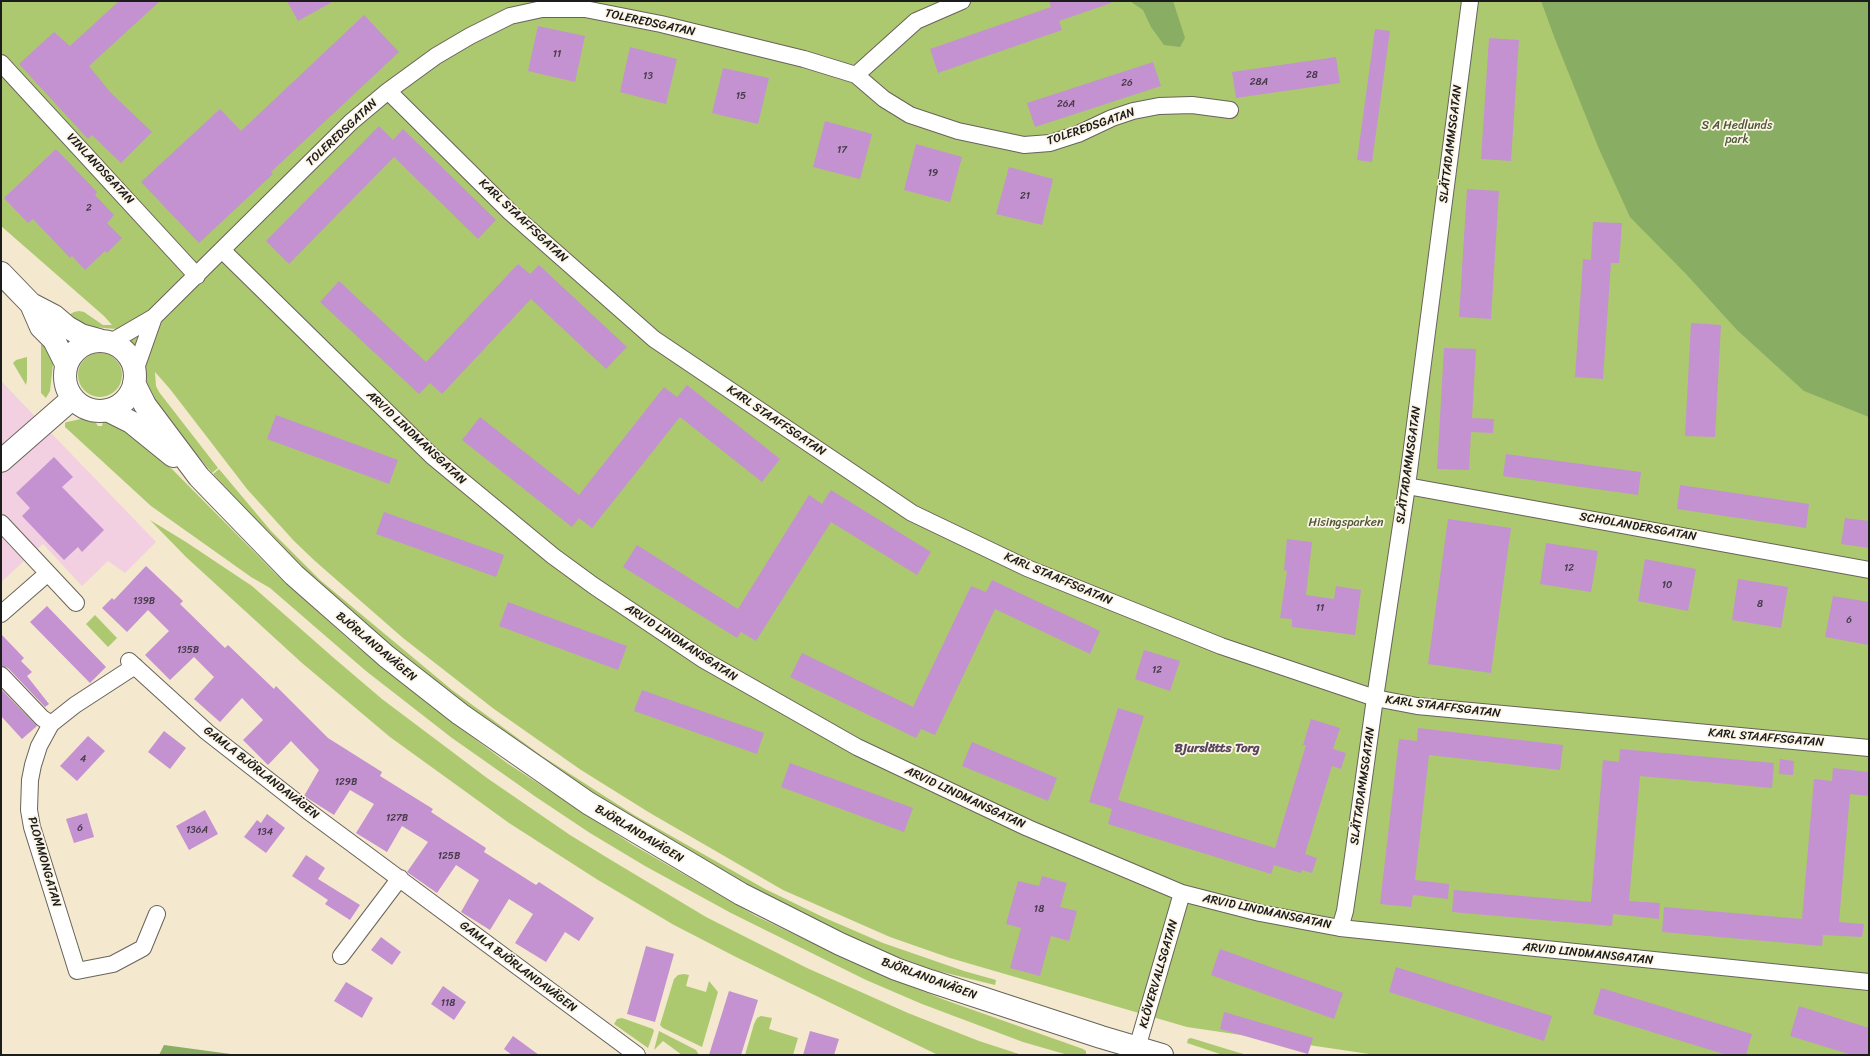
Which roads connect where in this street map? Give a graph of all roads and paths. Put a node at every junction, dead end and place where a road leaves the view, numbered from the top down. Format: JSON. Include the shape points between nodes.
{"nodes":[{"id":1,"x":962,"y":1,"type":"edge"},
{"id":2,"x":1470,"y":1,"type":"edge"},
{"id":3,"x":1,"y":63,"type":"edge"},
{"id":4,"x":856,"y":74,"type":"junction"},
{"id":5,"x":388,"y":91,"type":"junction"},
{"id":6,"x":1230,"y":110,"type":"dead end"},
{"id":7,"x":222,"y":250,"type":"junction"},
{"id":8,"x":1,"y":273,"type":"edge"},
{"id":9,"x":197,"y":276,"type":"junction"},
{"id":10,"x":31,"y":304,"type":"junction"},
{"id":11,"x":154,"y":317,"type":"junction"},
{"id":12,"x":105,"y":341,"type":"junction"},
{"id":13,"x":66,"y":364,"type":"junction"},
{"id":14,"x":134,"y":377,"type":"junction"},
{"id":15,"x":73,"y":398,"type":"junction"},
{"id":16,"x":107,"y":410,"type":"junction"},
{"id":17,"x":1,"y":461,"type":"edge"},
{"id":18,"x":199,"y":477,"type":"junction"},
{"id":19,"x":1407,"y":486,"type":"junction"},
{"id":20,"x":1,"y":523,"type":"edge"},
{"id":21,"x":1869,"y":570,"type":"edge"},
{"id":22,"x":48,"y":573,"type":"junction"},
{"id":23,"x":76,"y":603,"type":"dead end"},
{"id":24,"x":1,"y":614,"type":"edge"},
{"id":25,"x":132,"y":663,"type":"joint"},
{"id":26,"x":1,"y":675,"type":"edge"},
{"id":27,"x":1375,"y":698,"type":"junction"},
{"id":28,"x":51,"y":724,"type":"junction"},
{"id":29,"x":1869,"y":748,"type":"edge"},
{"id":30,"x":400,"y":878,"type":"junction"},
{"id":31,"x":1182,"y":893,"type":"junction"},
{"id":32,"x":157,"y":914,"type":"dead end"},
{"id":33,"x":1340,"y":928,"type":"junction"},
{"id":34,"x":341,"y":956,"type":"dead end"},
{"id":35,"x":1869,"y":982,"type":"edge"},
{"id":36,"x":1136,"y":1051,"type":"edge"},
{"id":37,"x":637,"y":1055,"type":"edge"},
{"id":38,"x":1162,"y":1055,"type":"edge"}],
"edges":[{"from":1,"to":4,"type":"street","via":[[916,21]]},
{"from":2,"to":19,"type":"street","name":"SLÄTTADAMMSGATAN"},
{"from":3,"to":9,"type":"street","name":"VINLANDSGATAN"},
{"from":4,"to":5,"type":"street","name":"TOLEREDSGATAN","via":[[661,24],[585,9],[565,8],[510,16],[497,21],[436,56]]},
{"from":4,"to":6,"type":"street","name":"TOLEREDSGATAN","via":[[884,99],[910,115],[958,131],[1024,145],[1050,143],[1078,134],[1112,118],[1159,106],[1192,105]]},
{"from":5,"to":7,"type":"street","name":"TOLEREDSGATAN","via":[[351,122]]},
{"from":5,"to":27,"type":"street","name":"KARL STAAFFSGATAN","via":[[510,212],[654,339],[912,513],[1027,568],[1221,646]]},
{"from":7,"to":9,"type":"street","name":"TOLEREDSGATAN"},
{"from":7,"to":31,"type":"street","name":"ARVID LINDMANSGATAN","via":[[432,456],[553,556],[704,660],[857,748],[1028,828]]},
{"from":8,"to":10,"type":"street","name":"BJÖRLANDAVÄGEN"},
{"from":9,"to":11,"type":"street","name":"TOLEREDSGATAN"},
{"from":10,"to":12,"type":"street","name":"BJÖRLANDAVÄGEN","via":[[81,335]]},
{"from":10,"to":13,"type":"street","name":"BJÖRLANDAVÄGEN","via":[[41,327],[54,340]]},
{"from":11,"to":12,"type":"street","name":"TOLEREDSGATAN"},
{"from":11,"to":14,"type":"street","name":"TOLEREDSGATAN"},
{"from":12,"to":13,"type":"street","via":[[87,343],[76,349]]},
{"from":12,"to":14,"type":"street","name":"BJÖRLANDAVÄGEN","via":[[124,350],[133,364]]},
{"from":13,"to":15,"type":"street","name":"BJÖRLANDAVÄGEN","via":[[65,382]]},
{"from":14,"to":16,"type":"street","via":[[131,393],[124,401]]},
{"from":14,"to":18,"type":"street","name":"BJÖRLANDAVÄGEN","via":[[146,405]]},
{"from":15,"to":16,"type":"street","name":"BJÖRLANDAVÄGEN","via":[[78,404],[92,410]]},
{"from":15,"to":17,"type":"street"},
{"from":16,"to":18,"type":"street","name":"BJÖRLANDAVÄGEN","via":[[131,422]]},
{"from":18,"to":36,"type":"street","name":"BJÖRLANDAVÄGEN","via":[[294,575],[386,656],[506,748],[639,835],[806,928],[896,969]]},
{"from":19,"to":21,"type":"street","name":"SCHOLANDERSGATAN"},
{"from":19,"to":27,"type":"street","name":"SLÄTTADAMMSGATAN"},
{"from":20,"to":22,"type":"street"},
{"from":22,"to":23,"type":"street"},
{"from":22,"to":24,"type":"street"},
{"from":25,"to":28,"type":"street","name":"PLOMMONGATAN"},
{"from":25,"to":30,"type":"street","name":"GAMLA BJÖRLANDAVÄGEN","via":[[207,732],[308,811]]},
{"from":26,"to":28,"type":"street","via":[[42,718]]},
{"from":27,"to":29,"type":"street","name":"KARL STAAFFSGATAN","via":[[1425,706]]},
{"from":27,"to":33,"type":"street","name":"SLÄTTADAMMSGATAN","via":[[1345,911]]},
{"from":28,"to":32,"type":"street","name":"PLOMMONGATAN","via":[[39,746],[33,765],[29,810],[76,971],[113,964],[143,948]]},
{"from":30,"to":34,"type":"street"},
{"from":30,"to":37,"type":"street","name":"GAMLA BJÖRLANDAVÄGEN"},
{"from":31,"to":33,"type":"street","name":"ARVID LINDMANSGATAN","via":[[1260,913]]},
{"from":31,"to":36,"type":"street","name":"KLÖVERVALLSGATAN"},
{"from":33,"to":35,"type":"street","name":"ARVID LINDMANSGATAN"},
{"from":36,"to":38,"type":"street","name":"BJÖRLANDAVÄGEN"}]}
